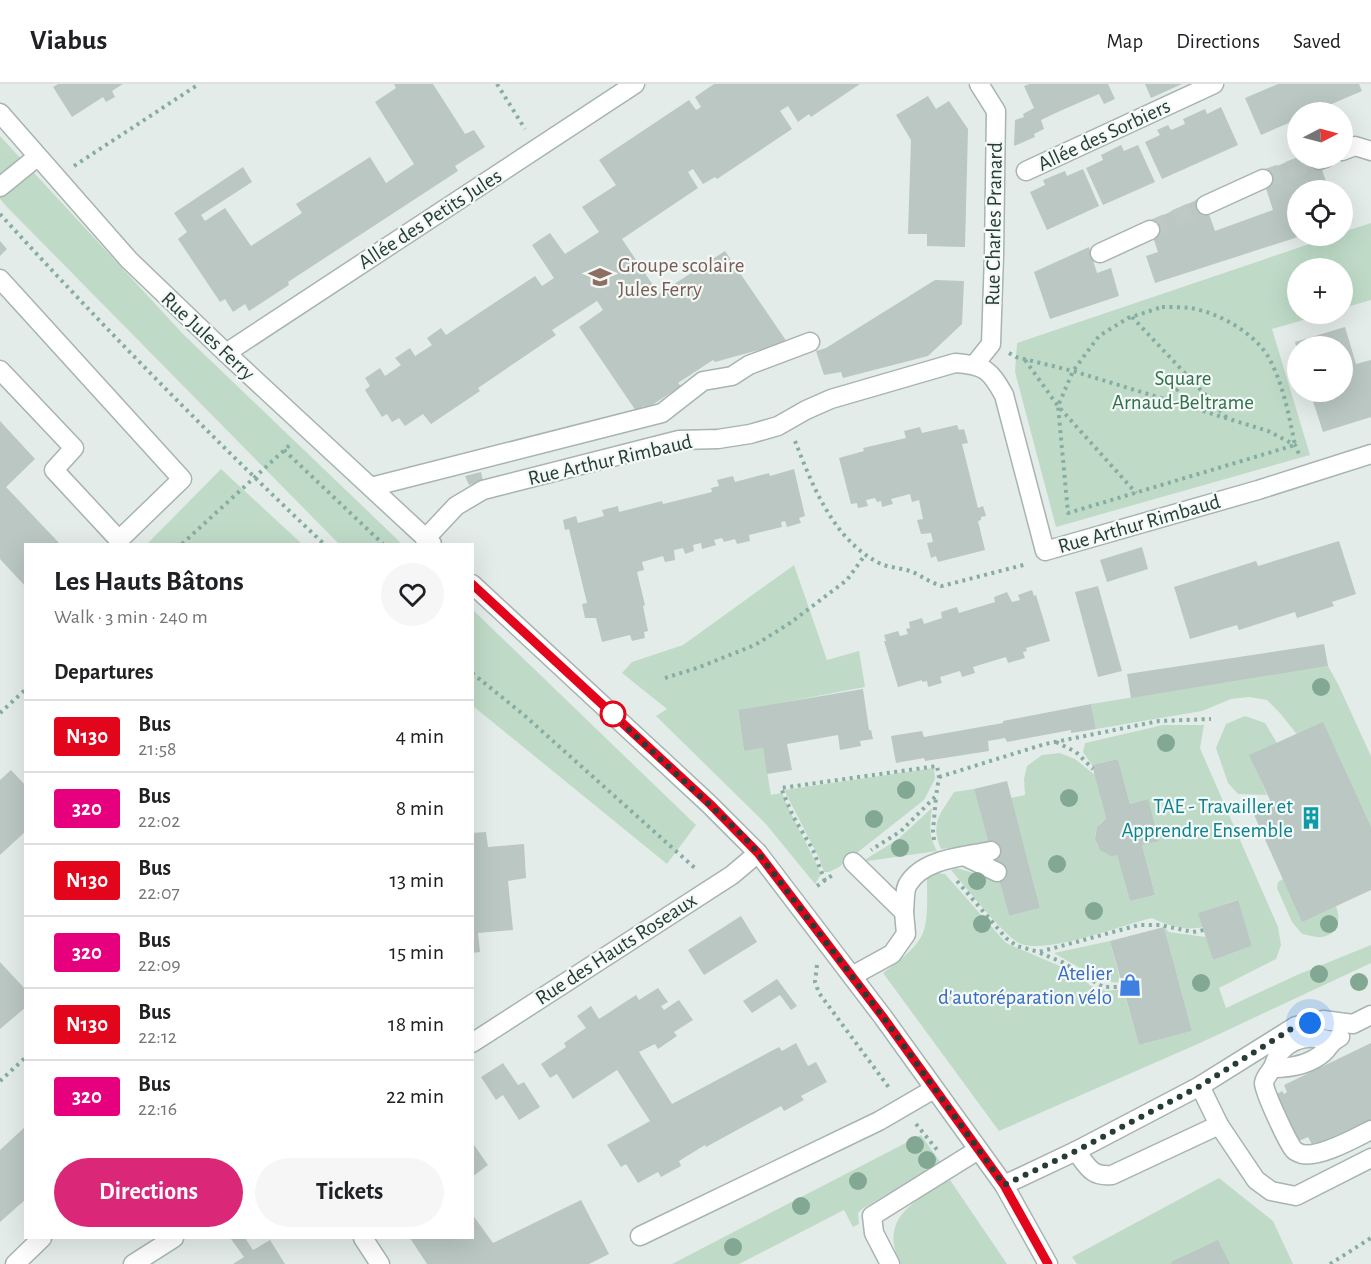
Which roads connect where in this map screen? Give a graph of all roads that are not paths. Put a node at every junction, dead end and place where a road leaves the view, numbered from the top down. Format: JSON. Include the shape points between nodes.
{"nodes":[{"id":1,"x":635,"y":84,"type":"edge"},
{"id":2,"x":979,"y":84,"type":"edge"},
{"id":3,"x":1214,"y":84,"type":"edge"},
{"id":4,"x":0,"y":113,"type":"edge"},
{"id":5,"x":1353,"y":147,"type":"edge"},
{"id":6,"x":1371,"y":151,"type":"edge"},
{"id":7,"x":37,"y":157,"type":"junction"},
{"id":8,"x":1026,"y":171,"type":"dead end"},
{"id":9,"x":1263,"y":179,"type":"tunnel mouth"},
{"id":10,"x":0,"y":187,"type":"edge"},
{"id":11,"x":1206,"y":205,"type":"tunnel mouth"},
{"id":12,"x":1150,"y":230,"type":"tunnel mouth"},
{"id":13,"x":1100,"y":253,"type":"dead end"},
{"id":14,"x":0,"y":279,"type":"edge"},
{"id":15,"x":810,"y":342,"type":"dead end"},
{"id":16,"x":226,"y":353,"type":"junction"},
{"id":17,"x":975,"y":364,"type":"junction"},
{"id":18,"x":0,"y":370,"type":"edge"},
{"id":19,"x":1371,"y":454,"type":"edge"},
{"id":20,"x":371,"y":487,"type":"junction"},
{"id":21,"x":429,"y":542,"type":"edge"},
{"id":22,"x":474,"y":586,"type":"edge"},
{"id":23,"x":991,"y":851,"type":"dead end"},
{"id":24,"x":758,"y":853,"type":"junction"},
{"id":25,"x":966,"y":857,"type":"junction"},
{"id":26,"x":853,"y":862,"type":"road end"},
{"id":27,"x":997,"y":872,"type":"dead end"},
{"id":28,"x":904,"y":912,"type":"junction"},
{"id":29,"x":852,"y":976,"type":"junction"},
{"id":30,"x":1371,"y":1016,"type":"edge"},
{"id":31,"x":1353,"y":1024,"type":"junction"},
{"id":32,"x":474,"y":1041,"type":"edge"},
{"id":33,"x":1200,"y":1086,"type":"junction"},
{"id":34,"x":934,"y":1089,"type":"junction"},
{"id":35,"x":1219,"y":1125,"type":"junction"},
{"id":36,"x":1371,"y":1130,"type":"edge"},
{"id":37,"x":978,"y":1150,"type":"junction"},
{"id":38,"x":1076,"y":1151,"type":"junction"},
{"id":39,"x":1371,"y":1158,"type":"edge"},
{"id":40,"x":1004,"y":1185,"type":"junction"},
{"id":41,"x":640,"y":1236,"type":"dead end"},
{"id":42,"x":41,"y":1239,"type":"edge"},
{"id":43,"x":172,"y":1239,"type":"edge"},
{"id":44,"x":364,"y":1239,"type":"edge"},
{"id":45,"x":15,"y":1264,"type":"edge"},
{"id":46,"x":133,"y":1264,"type":"edge"},
{"id":47,"x":380,"y":1264,"type":"edge"},
{"id":48,"x":890,"y":1264,"type":"edge"},
{"id":49,"x":1048,"y":1264,"type":"edge"}],
"edges":[{"from":1,"to":16,"type":"street","name":"Allée des Petits Jules"},
{"from":2,"to":17,"type":"street","name":"Rue Charles Pranard","via":[[996,111],[991,344]]},
{"from":3,"to":8,"type":"street","name":"Allée des Sorbiers"},
{"from":4,"to":7,"type":"street","name":"Rue Jules Ferry"},
{"from":5,"to":6,"type":"street"},
{"from":7,"to":10,"type":"street"},
{"from":7,"to":16,"type":"street","name":"Rue Jules Ferry","via":[[129,260]]},
{"from":9,"to":11,"type":"street"},
{"from":12,"to":13,"type":"street"},
{"from":14,"to":18,"type":"street","via":[[182,479],[119,540],[54,470],[74,448]]},
{"from":15,"to":20,"type":"street","via":[[732,376],[703,381],[662,413]]},
{"from":16,"to":20,"type":"street","name":"Rue Jules Ferry"},
{"from":17,"to":19,"type":"street","name":"Rue Arthur Rimbaud","via":[[993,375],[1004,395],[1045,551]]},
{"from":17,"to":21,"type":"street","name":"Rue Arthur Rimbaud","via":[[955,363],[831,399],[778,426],[750,434],[680,440],[483,490],[456,506]]},
{"from":20,"to":21,"type":"street","name":"Rue Jules Ferry"},
{"from":22,"to":24,"type":"street"},
{"from":23,"to":25,"type":"street"},
{"from":24,"to":29,"type":"street"},
{"from":24,"to":32,"type":"street","name":"Rue des Hauts Roseaux","via":[[732,875]]},
{"from":25,"to":27,"type":"street"},
{"from":25,"to":28,"type":"street","via":[[921,869],[906,885]]},
{"from":26,"to":28,"type":"street"},
{"from":28,"to":29,"type":"street","via":[[906,934],[892,954]]},
{"from":29,"to":34,"type":"street"},
{"from":30,"to":31,"type":"street"},
{"from":31,"to":33,"type":"street","via":[[1323,1020],[1296,1026]]},
{"from":31,"to":36,"type":"street","via":[[1349,1033],[1332,1041],[1324,1053],[1290,1068],[1273,1068],[1264,1085],[1294,1150],[1302,1154],[1321,1151]]},
{"from":33,"to":35,"type":"street"},
{"from":33,"to":38,"type":"street"},
{"from":34,"to":37,"type":"street"},
{"from":34,"to":41,"type":"street","via":[[879,1121]]},
{"from":35,"to":38,"type":"street","via":[[1112,1175],[1099,1176],[1091,1171]]},
{"from":35,"to":39,"type":"street","via":[[1256,1180],[1271,1191],[1296,1196]]},
{"from":37,"to":40,"type":"street"},
{"from":37,"to":48,"type":"street","via":[[872,1216],[874,1233]]},
{"from":38,"to":40,"type":"street"},
{"from":40,"to":49,"type":"street"},
{"from":42,"to":45,"type":"street"},
{"from":43,"to":46,"type":"street"},
{"from":44,"to":47,"type":"street"}]}
